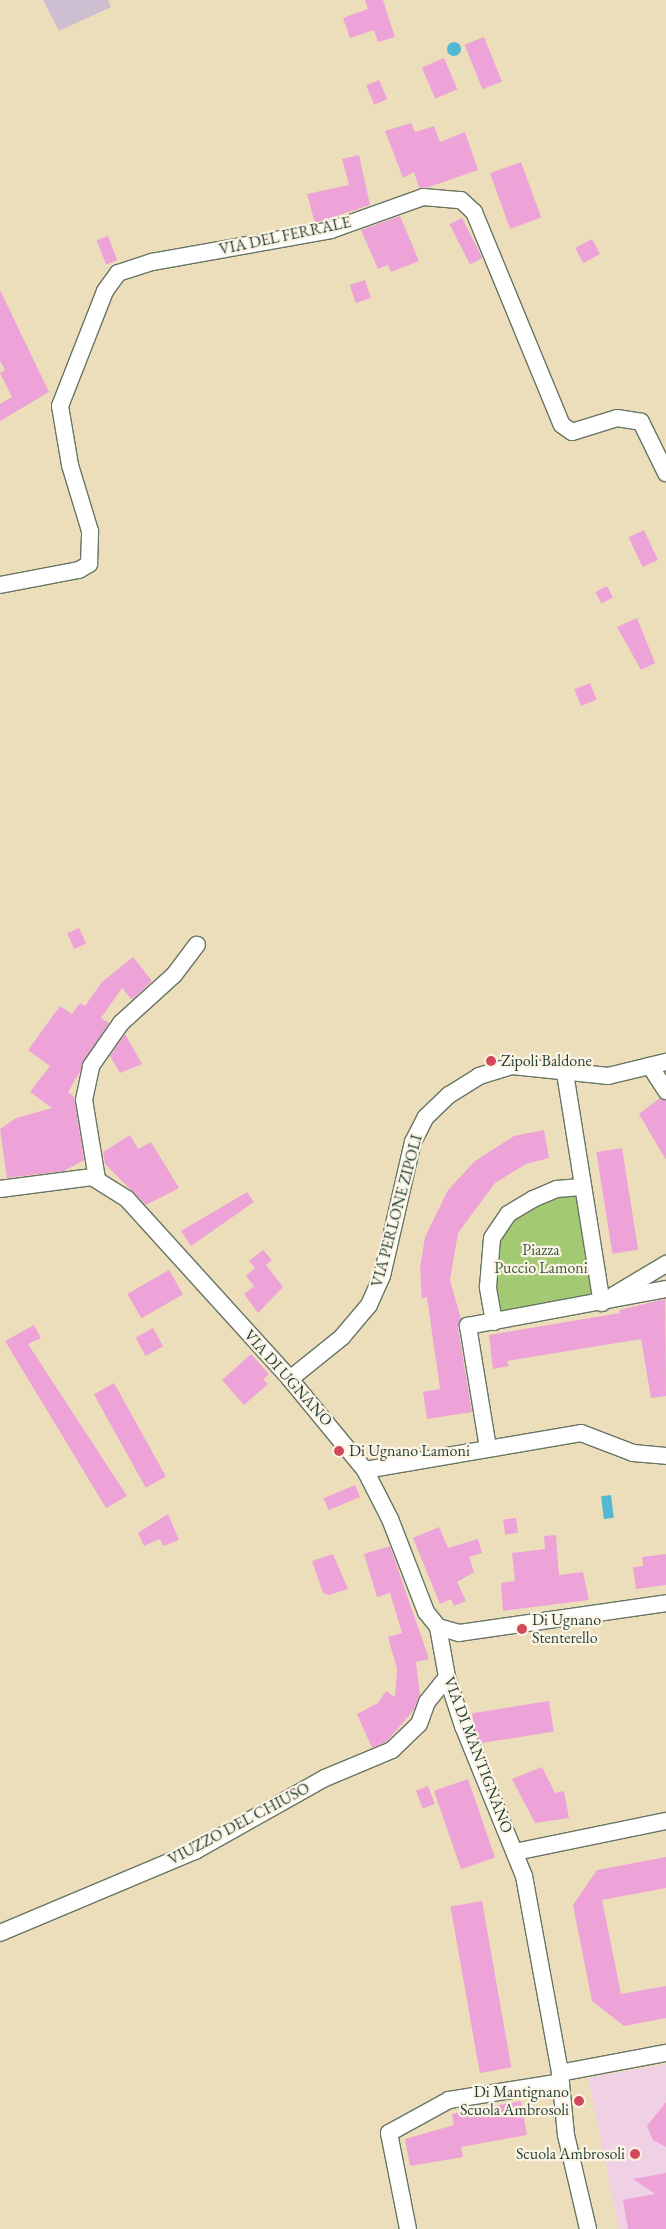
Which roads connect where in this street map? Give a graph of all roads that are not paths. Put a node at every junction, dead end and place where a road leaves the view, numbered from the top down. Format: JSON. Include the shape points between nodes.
{"nodes":[{"id":1,"x":666,"y":473,"type":"edge"},
{"id":2,"x":0,"y":585,"type":"edge"},
{"id":3,"x":197,"y":945,"type":"dead end"},
{"id":4,"x":658,"y":1064,"type":"edge"},
{"id":5,"x":565,"y":1073,"type":"junction"},
{"id":6,"x":666,"y":1091,"type":"edge"},
{"id":7,"x":98,"y":1179,"type":"junction"},
{"id":8,"x":582,"y":1187,"type":"junction"},
{"id":9,"x":0,"y":1189,"type":"edge"},
{"id":10,"x":666,"y":1264,"type":"edge"},
{"id":11,"x":666,"y":1289,"type":"edge"},
{"id":12,"x":602,"y":1303,"type":"junction"},
{"id":13,"x":494,"y":1322,"type":"junction"},
{"id":14,"x":290,"y":1379,"type":"junction"},
{"id":15,"x":488,"y":1448,"type":"junction"},
{"id":16,"x":666,"y":1456,"type":"edge"},
{"id":17,"x":365,"y":1470,"type":"junction"},
{"id":18,"x":666,"y":1603,"type":"edge"},
{"id":19,"x":438,"y":1627,"type":"junction"},
{"id":20,"x":447,"y":1677,"type":"junction"},
{"id":21,"x":666,"y":1821,"type":"edge"},
{"id":22,"x":515,"y":1852,"type":"junction"},
{"id":23,"x":0,"y":1933,"type":"edge"},
{"id":24,"x":666,"y":2053,"type":"edge"},
{"id":25,"x":561,"y":2078,"type":"junction"},
{"id":26,"x":408,"y":2229,"type":"edge"},
{"id":27,"x":588,"y":2229,"type":"edge"},
{"id":28,"x":592,"y":2229,"type":"edge"}],
"edges":[{"from":1,"to":2,"type":"street","name":"VIA DEL FERRALE","via":[[641,422],[617,418],[572,432],[562,425],[474,212],[460,200],[423,197],[332,230],[152,262],[118,273],[105,291],[60,406],[70,465],[90,531],[89,564],[79,570]]},
{"from":3,"to":7,"type":"street","via":[[174,975],[121,1023],[91,1066],[84,1100]]},
{"from":4,"to":5,"type":"street","name":"VIA PERLONE ZIPOLI","via":[[608,1076]]},
{"from":4,"to":6,"type":"street"},
{"from":5,"to":8,"type":"street"},
{"from":5,"to":14,"type":"street","name":"VIA PERLONE ZIPOLI","via":[[531,1065],[501,1068],[462,1084],[435,1106],[409,1153],[374,1295],[353,1326]]},
{"from":7,"to":9,"type":"street"},
{"from":7,"to":14,"type":"street","name":"VIA DI UGNANO","via":[[127,1199]]},
{"from":8,"to":12,"type":"street"},
{"from":8,"to":13,"type":"street","via":[[557,1189],[533,1199],[508,1214],[492,1238],[488,1287]]},
{"from":10,"to":12,"type":"street"},
{"from":11,"to":12,"type":"street"},
{"from":12,"to":13,"type":"street"},
{"from":13,"to":15,"type":"street","via":[[468,1326]]},
{"from":14,"to":17,"type":"street","name":"VIA DI UGNANO"},
{"from":15,"to":16,"type":"street","via":[[580,1433],[633,1453]]},
{"from":15,"to":17,"type":"street"},
{"from":17,"to":19,"type":"street","name":"VIA DI UGNANO","via":[[390,1519],[426,1612]]},
{"from":18,"to":19,"type":"street","via":[[458,1633]]},
{"from":19,"to":20,"type":"street","name":"VIA DI MANTIGNANO"},
{"from":20,"to":22,"type":"street","name":"VIA DI MANTIGNANO"},
{"from":20,"to":23,"type":"street","name":"VIUZZO DEL CHIUSO","via":[[427,1702],[419,1724],[392,1750],[325,1778],[195,1851]]},
{"from":21,"to":22,"type":"street","name":"VIA DI MANTIGNANO"},
{"from":22,"to":25,"type":"street","name":"VIA DI MANTIGNANO","via":[[524,1876]]},
{"from":24,"to":25,"type":"street"},
{"from":25,"to":26,"type":"street","via":[[449,2100],[389,2133]]},
{"from":25,"to":27,"type":"street","name":"VIA DI MANTIGNANO","via":[[566,2136]]},
{"from":25,"to":28,"type":"street","name":"VIA DI MANTIGNANO","via":[[577,2133]]}]}
